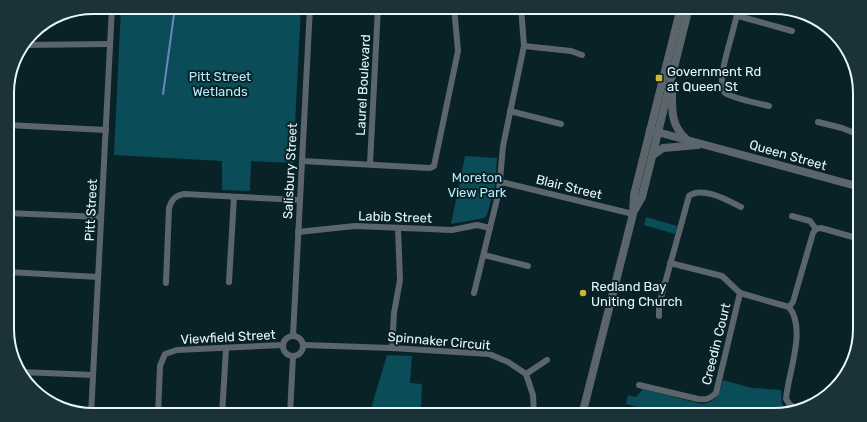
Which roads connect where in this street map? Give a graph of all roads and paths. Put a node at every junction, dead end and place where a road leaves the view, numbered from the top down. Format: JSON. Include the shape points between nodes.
{"nodes":[{"id":1,"x":112,"y":14,"type":"edge"},
{"id":2,"x":310,"y":14,"type":"edge"},
{"id":3,"x":378,"y":14,"type":"edge"},
{"id":4,"x":455,"y":14,"type":"edge"},
{"id":5,"x":522,"y":14,"type":"edge"},
{"id":6,"x":679,"y":14,"type":"edge"},
{"id":7,"x":687,"y":14,"type":"edge"},
{"id":8,"x":738,"y":16,"type":"joint"},
{"id":9,"x":792,"y":31,"type":"dead end"},
{"id":10,"x":110,"y":44,"type":"junction"},
{"id":11,"x":31,"y":45,"type":"edge"},
{"id":12,"x":524,"y":46,"type":"junction"},
{"id":13,"x":582,"y":55,"type":"dead end"},
{"id":14,"x":672,"y":78,"type":"junction"},
{"id":15,"x":769,"y":106,"type":"dead end"},
{"id":16,"x":510,"y":111,"type":"junction"},
{"id":17,"x":818,"y":122,"type":"dead end"},
{"id":18,"x":562,"y":124,"type":"dead end"},
{"id":19,"x":14,"y":125,"type":"edge"},
{"id":20,"x":106,"y":130,"type":"junction"},
{"id":21,"x":654,"y":131,"type":"junction"},
{"id":22,"x":853,"y":133,"type":"edge"},
{"id":23,"x":686,"y":139,"type":"junction"},
{"id":24,"x":709,"y":145,"type":"junction"},
{"id":25,"x":653,"y":155,"type":"junction"},
{"id":26,"x":302,"y":161,"type":"junction"},
{"id":27,"x":370,"y":164,"type":"junction"},
{"id":28,"x":501,"y":182,"type":"junction"},
{"id":29,"x":853,"y":185,"type":"edge"},
{"id":30,"x":234,"y":197,"type":"junction"},
{"id":31,"x":300,"y":200,"type":"junction"},
{"id":32,"x":741,"y":207,"type":"dead end"},
{"id":33,"x":14,"y":212,"type":"edge"},
{"id":34,"x":633,"y":214,"type":"junction"},
{"id":35,"x":792,"y":216,"type":"dead end"},
{"id":36,"x":101,"y":217,"type":"junction"},
{"id":37,"x":398,"y":228,"type":"junction"},
{"id":38,"x":490,"y":228,"type":"junction"},
{"id":39,"x":816,"y":229,"type":"junction"},
{"id":40,"x":298,"y":232,"type":"junction"},
{"id":41,"x":853,"y":237,"type":"edge"},
{"id":42,"x":484,"y":255,"type":"junction"},
{"id":43,"x":670,"y":263,"type":"junction"},
{"id":44,"x":528,"y":266,"type":"dead end"},
{"id":45,"x":14,"y":272,"type":"edge"},
{"id":46,"x":98,"y":277,"type":"junction"},
{"id":47,"x":229,"y":282,"type":"dead end"},
{"id":48,"x":166,"y":283,"type":"dead end"},
{"id":49,"x":740,"y":293,"type":"junction"},
{"id":50,"x":474,"y":294,"type":"dead end"},
{"id":51,"x":789,"y":307,"type":"junction"},
{"id":52,"x":659,"y":316,"type":"dead end"},
{"id":53,"x":293,"y":336,"type":"junction"},
{"id":54,"x":283,"y":345,"type":"junction"},
{"id":55,"x":304,"y":345,"type":"junction"},
{"id":56,"x":392,"y":348,"type":"junction"},
{"id":57,"x":226,"y":349,"type":"junction"},
{"id":58,"x":293,"y":356,"type":"junction"},
{"id":59,"x":547,"y":360,"type":"dead end"},
{"id":60,"x":27,"y":372,"type":"edge"},
{"id":61,"x":526,"y":374,"type":"junction"},
{"id":62,"x":93,"y":375,"type":"junction"},
{"id":63,"x":639,"y":385,"type":"dead end"},
{"id":64,"x":791,"y":406,"type":"edge"},
{"id":65,"x":91,"y":408,"type":"edge"},
{"id":66,"x":158,"y":408,"type":"edge"},
{"id":67,"x":222,"y":408,"type":"edge"},
{"id":68,"x":290,"y":408,"type":"edge"},
{"id":69,"x":534,"y":408,"type":"edge"},
{"id":70,"x":584,"y":408,"type":"edge"}],
"edges":[{"from":1,"to":10,"type":"street","name":"Pitt Street"},
{"from":2,"to":26,"type":"street","name":"Salisbury Street"},
{"from":3,"to":27,"type":"street","name":"Laurel Boulevard"},
{"from":4,"to":27,"type":"street","via":[[458,51],[434,166],[430,168]]},
{"from":5,"to":12,"type":"street"},
{"from":6,"to":21,"type":"street"},
{"from":7,"to":14,"type":"street"},
{"from":8,"to":9,"type":"street"},
{"from":8,"to":15,"type":"street","via":[[732,29],[720,80],[721,87],[725,93]]},
{"from":10,"to":11,"type":"street"},
{"from":10,"to":20,"type":"street","name":"Pitt Street"},
{"from":12,"to":13,"type":"street","via":[[571,51]]},
{"from":12,"to":16,"type":"street"},
{"from":14,"to":21,"type":"street"},
{"from":14,"to":23,"type":"street","via":[[675,127]]},
{"from":16,"to":18,"type":"street"},
{"from":16,"to":28,"type":"street","via":[[503,146]]},
{"from":17,"to":22,"type":"street"},
{"from":19,"to":20,"type":"street"},
{"from":20,"to":36,"type":"street","name":"Pitt Street"},
{"from":21,"to":23,"type":"street","name":"Queen Street"},
{"from":21,"to":25,"type":"street"},
{"from":21,"to":34,"type":"street","via":[[634,195]]},
{"from":23,"to":24,"type":"street","name":"Queen Street"},
{"from":24,"to":25,"type":"street","name":"Queen Street","via":[[663,148]]},
{"from":24,"to":29,"type":"street","name":"Queen Street"},
{"from":25,"to":34,"type":"street","via":[[642,197]]},
{"from":26,"to":27,"type":"street"},
{"from":26,"to":31,"type":"street","name":"Salisbury Street"},
{"from":28,"to":34,"type":"street","name":"Blair Street"},
{"from":28,"to":38,"type":"street"},
{"from":30,"to":31,"type":"street"},
{"from":30,"to":47,"type":"street"},
{"from":30,"to":48,"type":"street","via":[[184,194],[172,200],[169,208]]},
{"from":31,"to":40,"type":"street","name":"Salisbury Street"},
{"from":32,"to":43,"type":"street","via":[[701,192],[689,196]]},
{"from":33,"to":36,"type":"street"},
{"from":34,"to":70,"type":"street"},
{"from":35,"to":39,"type":"street","via":[[810,221]]},
{"from":36,"to":46,"type":"street","name":"Pitt Street"},
{"from":37,"to":38,"type":"street","name":"Labib Street","via":[[452,230],[477,225]]},
{"from":37,"to":40,"type":"street","name":"Labib Street","via":[[355,226]]},
{"from":37,"to":56,"type":"street","via":[[400,280],[394,313]]},
{"from":38,"to":42,"type":"street"},
{"from":39,"to":41,"type":"street","via":[[821,228]]},
{"from":39,"to":51,"type":"street","via":[[793,302]]},
{"from":40,"to":53,"type":"street","name":"Salisbury Street"},
{"from":42,"to":44,"type":"street"},
{"from":42,"to":50,"type":"street"},
{"from":43,"to":49,"type":"street","via":[[722,276]]},
{"from":43,"to":52,"type":"street","via":[[659,305]]},
{"from":45,"to":46,"type":"street"},
{"from":46,"to":62,"type":"street","name":"Pitt Street"},
{"from":49,"to":51,"type":"street"},
{"from":49,"to":63,"type":"street","name":"Creedin Court","via":[[716,393],[711,398],[698,400]]},
{"from":51,"to":64,"type":"street","via":[[796,319],[794,362],[786,399]]},
{"from":53,"to":54,"type":"street","via":[[286,339]]},
{"from":53,"to":55,"type":"street","via":[[300,338]]},
{"from":54,"to":57,"type":"street","name":"Viewfield Street"},
{"from":54,"to":58,"type":"street","via":[[286,354]]},
{"from":55,"to":56,"type":"street","name":"Spinnaker Circuit"},
{"from":55,"to":58,"type":"street","via":[[302,352]]},
{"from":56,"to":61,"type":"street","name":"Spinnaker Circuit","via":[[489,354]]},
{"from":57,"to":66,"type":"street","name":"Viewfield Street","via":[[177,350],[165,354],[160,366]]},
{"from":57,"to":67,"type":"street"},
{"from":58,"to":68,"type":"street"},
{"from":59,"to":61,"type":"street"},
{"from":60,"to":62,"type":"street"},
{"from":61,"to":69,"type":"street","via":[[534,395]]},
{"from":62,"to":65,"type":"street","name":"Pitt Street"}]}
